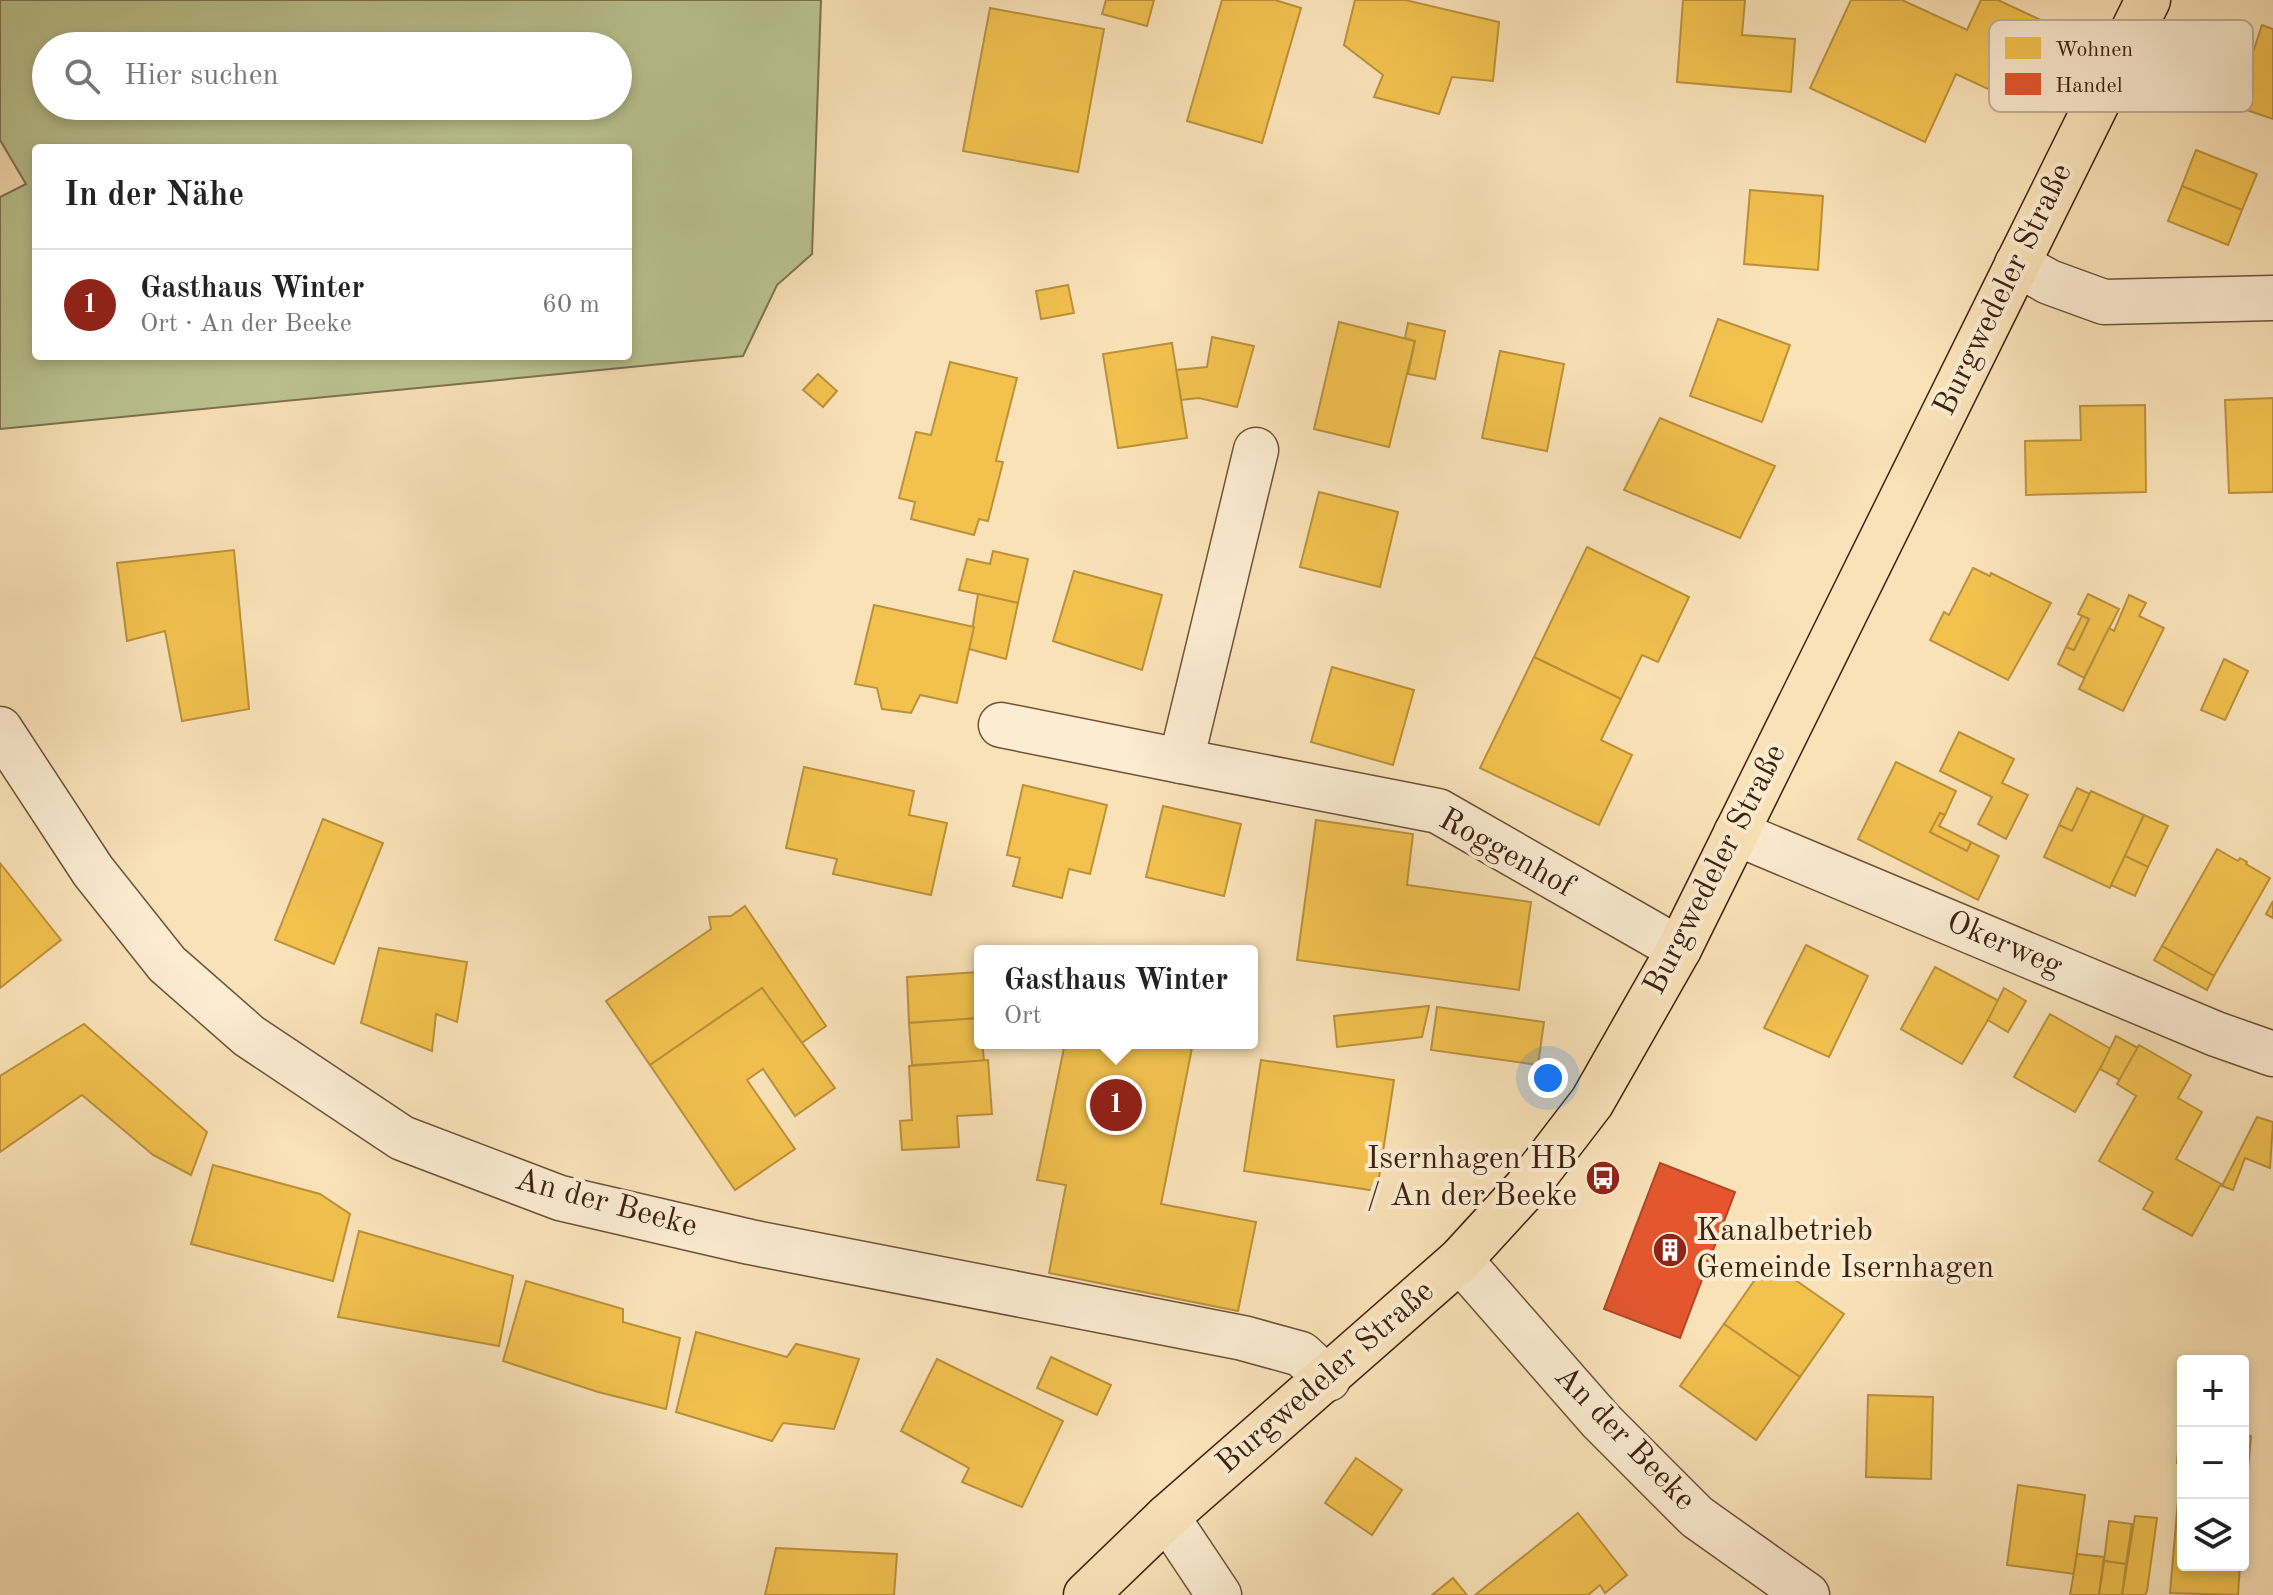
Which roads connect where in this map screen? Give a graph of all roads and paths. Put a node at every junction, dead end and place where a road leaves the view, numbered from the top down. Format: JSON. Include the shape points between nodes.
{"nodes":[{"id":1,"x":2148,"y":0,"type":"edge"},
{"id":2,"x":2138,"y":20,"type":"edge"},
{"id":3,"x":2092,"y":112,"type":"edge"},
{"id":4,"x":2017,"y":264,"type":"junction"},
{"id":5,"x":2273,"y":298,"type":"edge"},
{"id":6,"x":1256,"y":450,"type":"dead end"},
{"id":7,"x":1001,"y":725,"type":"dead end"},
{"id":8,"x":0,"y":729,"type":"edge"},
{"id":9,"x":1181,"y":761,"type":"junction"},
{"id":10,"x":1736,"y":833,"type":"junction"},
{"id":11,"x":1679,"y":949,"type":"junction"},
{"id":12,"x":2273,"y":1054,"type":"edge"},
{"id":13,"x":1460,"y":1260,"type":"junction"},
{"id":14,"x":1328,"y":1379,"type":"junction"},
{"id":15,"x":1167,"y":1517,"type":"junction"},
{"id":16,"x":1086,"y":1595,"type":"edge"},
{"id":17,"x":1219,"y":1595,"type":"edge"},
{"id":18,"x":1807,"y":1595,"type":"edge"}],
"edges":[{"from":1,"to":2,"type":"main road","name":"Burgwedeler Straße"},
{"from":3,"to":4,"type":"main road","name":"Burgwedeler Straße"},
{"from":4,"to":5,"type":"street","via":[[2104,302]]},
{"from":4,"to":10,"type":"main road","name":"Burgwedeler Straße"},
{"from":6,"to":9,"type":"street"},
{"from":7,"to":9,"type":"street","name":"Roggenhof"},
{"from":8,"to":14,"type":"street","name":"An der Beeke","via":[[93,871],[167,964],[249,1036],[402,1138],[560,1198],[750,1242],[1243,1338],[1301,1354]]},
{"from":9,"to":11,"type":"street","name":"Roggenhof","via":[[1438,811]]},
{"from":10,"to":11,"type":"main road","name":"Burgwedeler Straße"},
{"from":10,"to":12,"type":"street","name":"Okerweg"},
{"from":11,"to":13,"type":"main road","name":"Burgwedeler Straße","via":[[1592,1102],[1526,1188]]},
{"from":13,"to":14,"type":"main road","name":"Burgwedeler Straße"},
{"from":13,"to":18,"type":"street","name":"An der Beeke","via":[[1601,1421],[1697,1517]]},
{"from":14,"to":15,"type":"main road","name":"Burgwedeler Straße"},
{"from":15,"to":16,"type":"main road","name":"Burgwedeler Straße"},
{"from":15,"to":17,"type":"street"}]}
